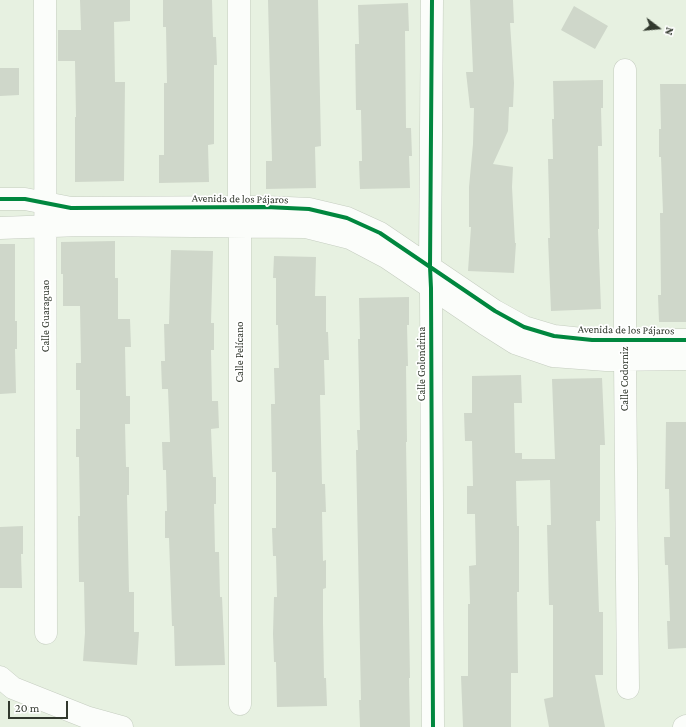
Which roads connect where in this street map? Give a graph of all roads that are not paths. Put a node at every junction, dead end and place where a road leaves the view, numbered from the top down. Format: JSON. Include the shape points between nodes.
{"nodes":[{"id":1,"x":45,"y":0,"type":"edge"},
{"id":2,"x":239,"y":0,"type":"edge"},
{"id":3,"x":432,"y":0,"type":"edge"},
{"id":4,"x":625,"y":70,"type":"dead end"},
{"id":5,"x":0,"y":199,"type":"edge"},
{"id":6,"x":46,"y":203,"type":"junction"},
{"id":7,"x":240,"y":216,"type":"junction"},
{"id":8,"x":46,"y":226,"type":"junction"},
{"id":9,"x":0,"y":228,"type":"edge"},
{"id":10,"x":430,"y":277,"type":"junction"},
{"id":11,"x":686,"y":340,"type":"edge"},
{"id":12,"x":625,"y":350,"type":"junction"},
{"id":13,"x":686,"y":359,"type":"edge"},
{"id":14,"x":46,"y":633,"type":"dead end"},
{"id":15,"x":0,"y":677,"type":"edge"},
{"id":16,"x":628,"y":688,"type":"dead end"},
{"id":17,"x":240,"y":704,"type":"dead end"},
{"id":18,"x":122,"y":727,"type":"edge"},
{"id":19,"x":433,"y":727,"type":"edge"}],
"edges":[{"from":1,"to":6,"type":"street","name":"Calle Guaraguao"},
{"from":2,"to":7,"type":"street","name":"Calle Pelícano"},
{"from":3,"to":10,"type":"street","name":"Calle Golondrina"},
{"from":4,"to":12,"type":"street","name":"Calle Codorniz"},
{"from":5,"to":6,"type":"street","name":"Avenida de los Pájaros","via":[[25,199]]},
{"from":6,"to":7,"type":"street","name":"Avenida de los Pájaros","via":[[71,208]]},
{"from":6,"to":8,"type":"street","name":"Calle Guaraguao"},
{"from":7,"to":8,"type":"street","name":"Avenida de los Pájaros"},
{"from":7,"to":10,"type":"street","name":"Avenida de los Pájaros","via":[[306,227],[350,238]]},
{"from":7,"to":17,"type":"street","name":"Calle Pelícano"},
{"from":8,"to":9,"type":"street","name":"Avenida de los Pájaros"},
{"from":8,"to":14,"type":"street","name":"Calle Guaraguao"},
{"from":10,"to":12,"type":"street","name":"Avenida de los Pájaros","via":[[485,324],[515,343],[553,356],[606,360]]},
{"from":10,"to":19,"type":"street","name":"Calle Golondrina"},
{"from":11,"to":12,"type":"street","name":"Avenida de los Pájaros"},
{"from":12,"to":13,"type":"street","name":"Avenida de los Pájaros"},
{"from":12,"to":16,"type":"street","name":"Calle Codorniz"},
{"from":15,"to":18,"type":"street","via":[[13,688],[86,717]]}]}
